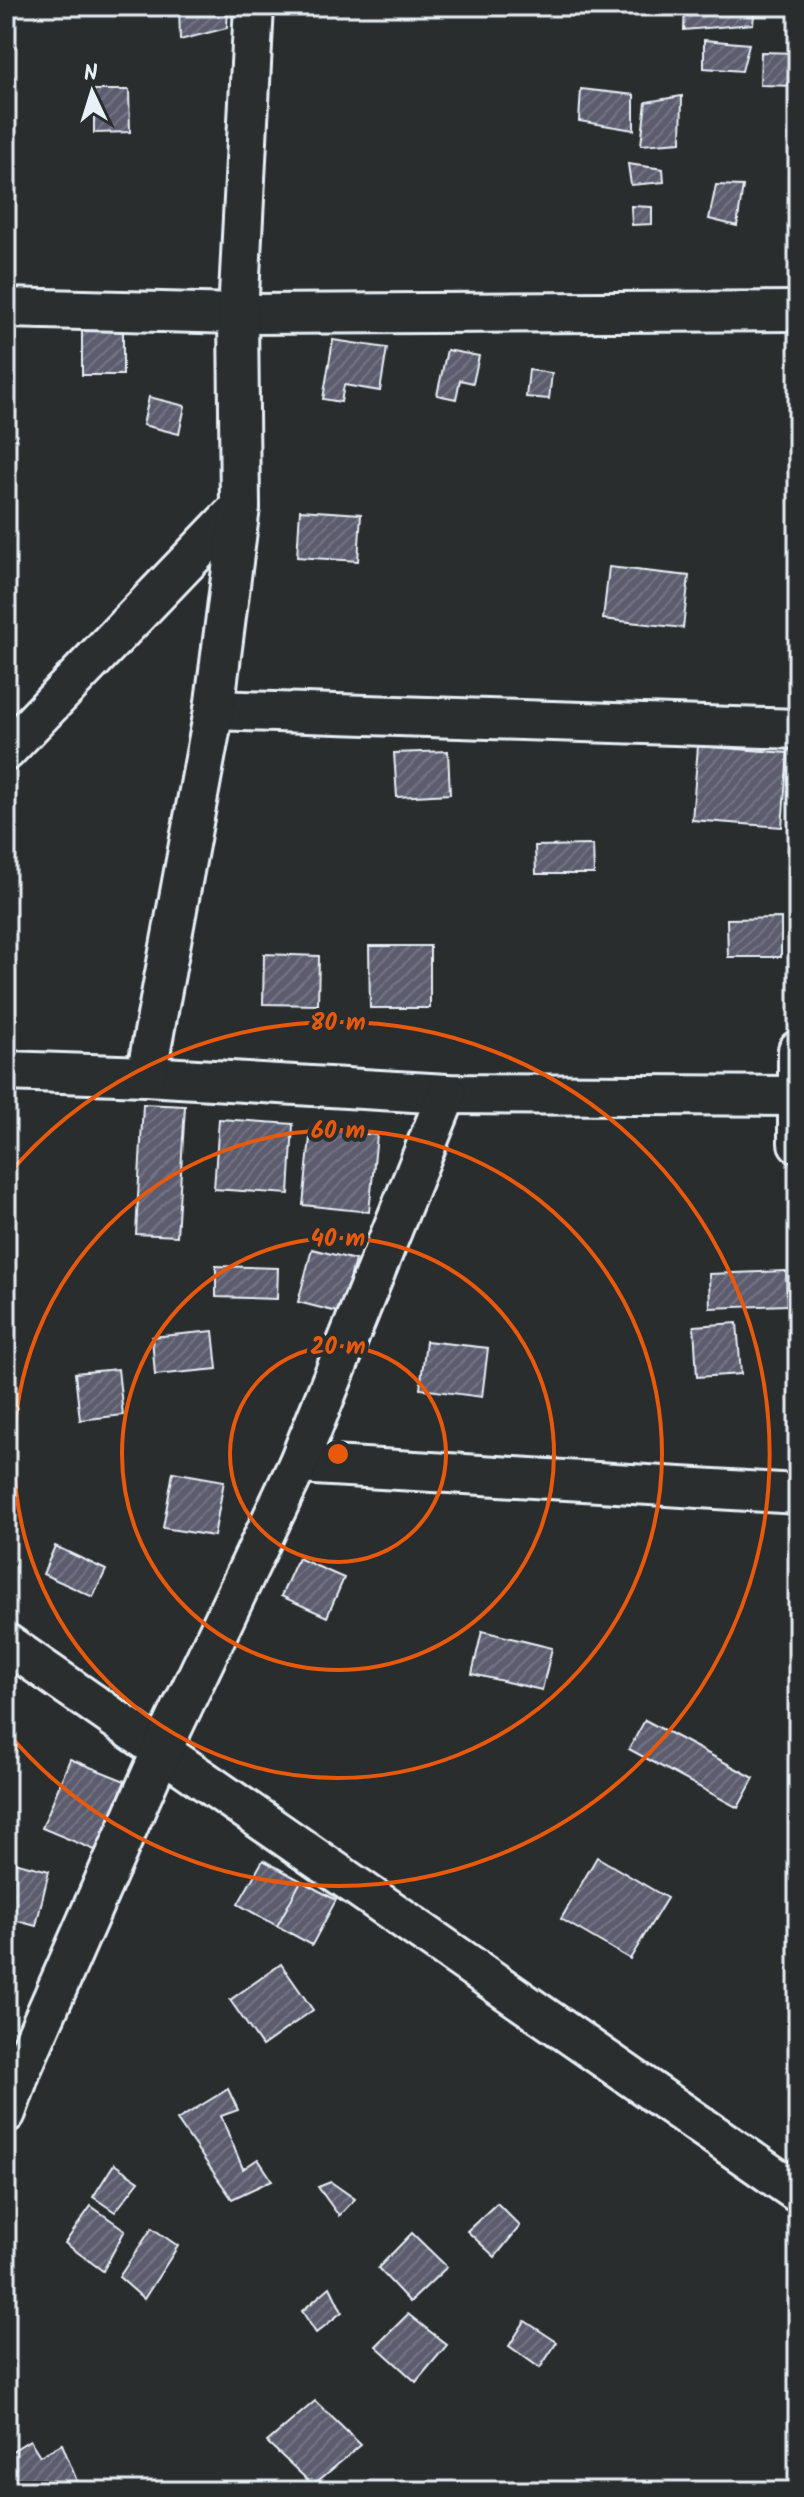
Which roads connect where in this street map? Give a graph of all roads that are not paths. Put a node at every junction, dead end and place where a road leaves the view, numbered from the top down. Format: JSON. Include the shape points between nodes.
{"nodes":[{"id":1,"x":254,"y":6,"type":"edge"},
{"id":2,"x":6,"y":308,"type":"edge"},
{"id":3,"x":798,"y":311,"type":"edge"},
{"id":4,"x":238,"y":314,"type":"junction"},
{"id":5,"x":240,"y":507,"type":"junction"},
{"id":6,"x":214,"y":710,"type":"junction"},
{"id":7,"x":798,"y":729,"type":"edge"},
{"id":8,"x":6,"y":751,"type":"edge"},
{"id":9,"x":798,"y":1050,"type":"edge"},
{"id":10,"x":6,"y":1071,"type":"edge"},
{"id":11,"x":146,"y":1076,"type":"junction"},
{"id":12,"x":447,"y":1094,"type":"junction"},
{"id":13,"x":797,"y":1096,"type":"edge"},
{"id":14,"x":798,"y":1143,"type":"edge"},
{"id":15,"x":298,"y":1464,"type":"junction"},
{"id":16,"x":798,"y":1494,"type":"edge"},
{"id":17,"x":6,"y":1643,"type":"edge"},
{"id":18,"x":162,"y":1750,"type":"junction"},
{"id":19,"x":6,"y":2113,"type":"edge"},
{"id":20,"x":798,"y":2193,"type":"edge"}],
"edges":[{"from":1,"to":4,"type":"street"},
{"from":2,"to":4,"type":"street"},
{"from":3,"to":4,"type":"street"},
{"from":4,"to":5,"type":"street"},
{"from":5,"to":6,"type":"street"},
{"from":5,"to":8,"type":"street"},
{"from":6,"to":7,"type":"street"},
{"from":6,"to":11,"type":"street"},
{"from":9,"to":13,"type":"street"},
{"from":10,"to":11,"type":"street"},
{"from":11,"to":12,"type":"street"},
{"from":12,"to":13,"type":"street"},
{"from":12,"to":15,"type":"street"},
{"from":13,"to":14,"type":"street"},
{"from":15,"to":16,"type":"street"},
{"from":15,"to":18,"type":"street"},
{"from":17,"to":18,"type":"street"},
{"from":18,"to":19,"type":"street"},
{"from":18,"to":20,"type":"street"}]}
